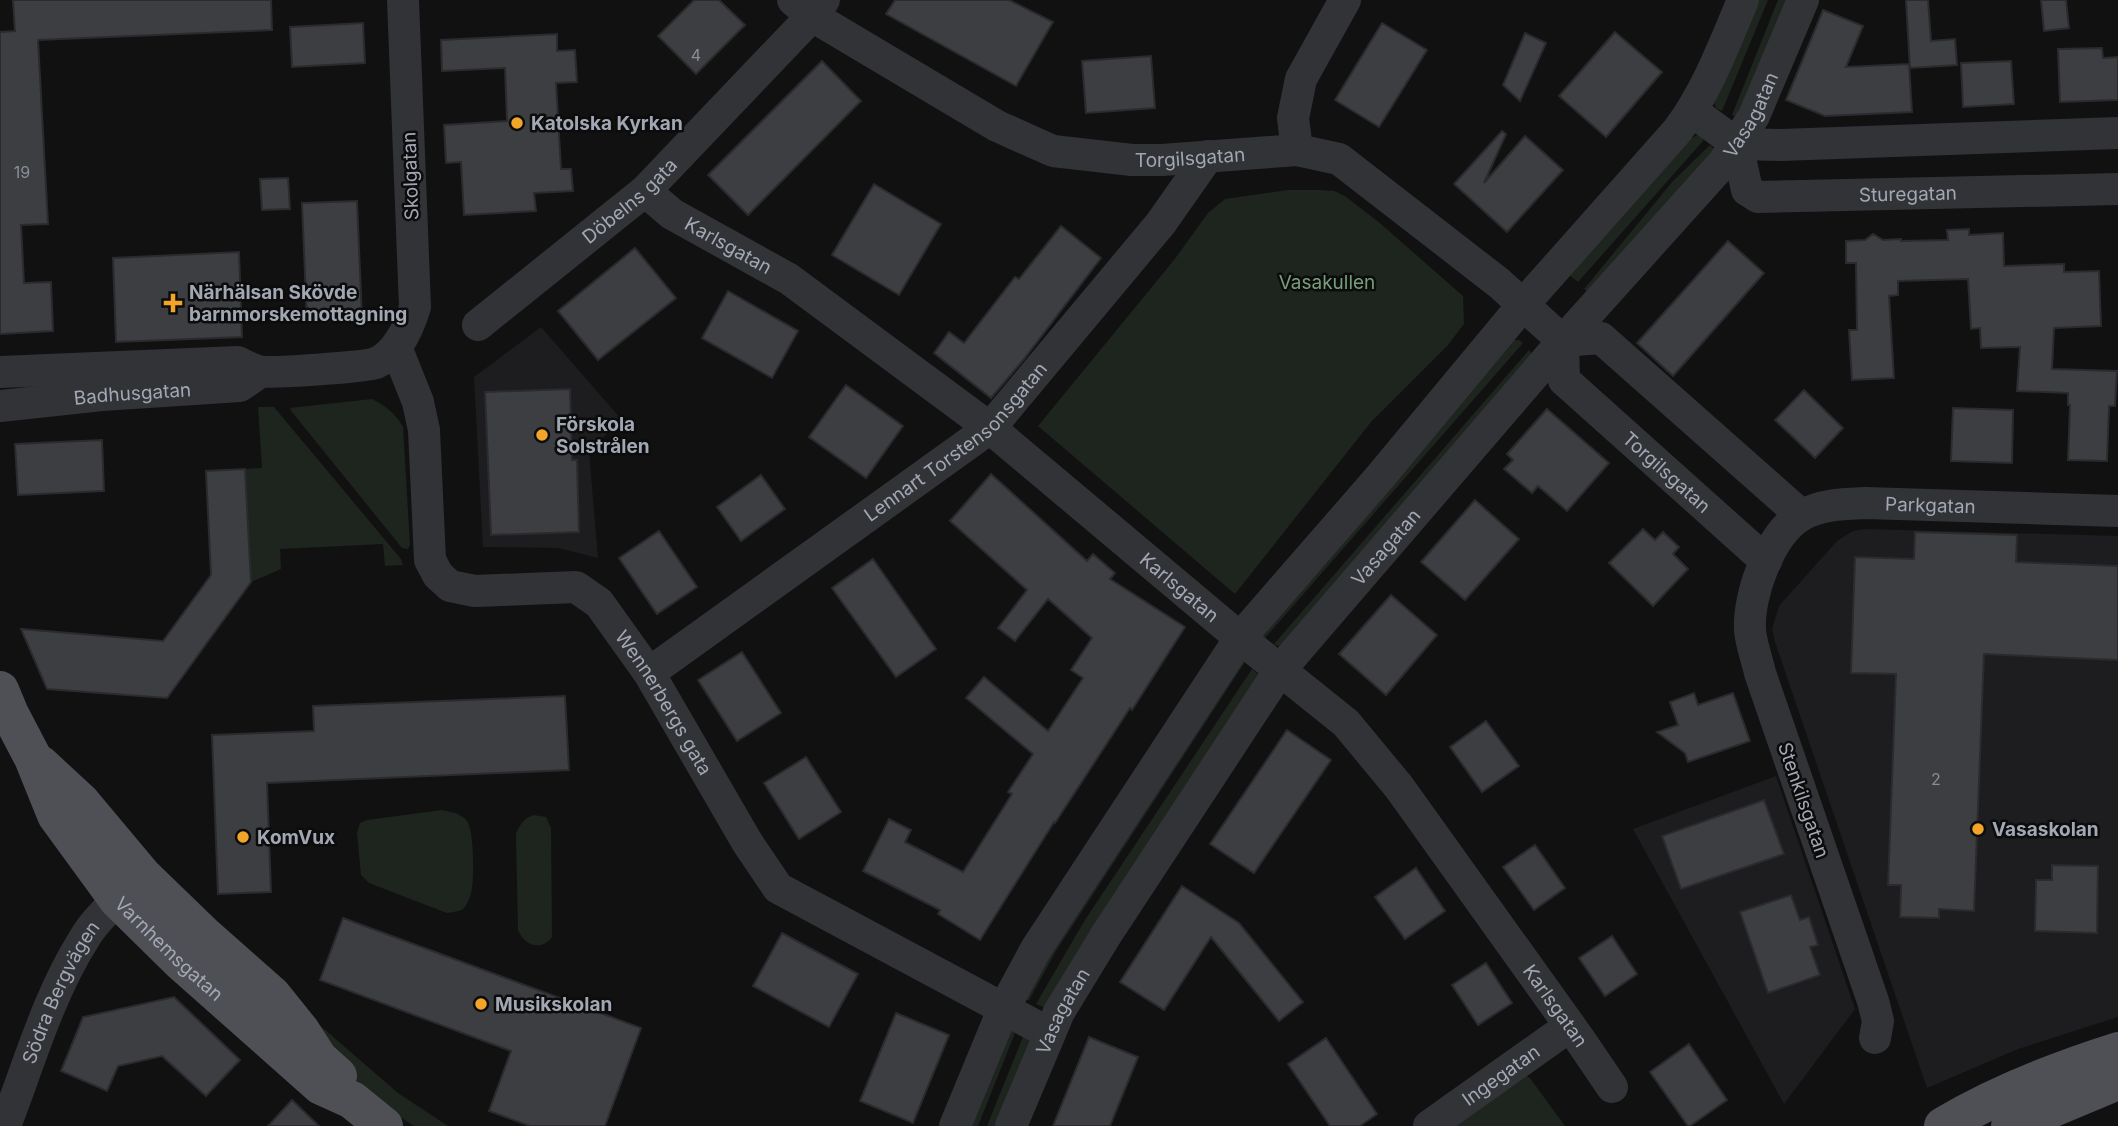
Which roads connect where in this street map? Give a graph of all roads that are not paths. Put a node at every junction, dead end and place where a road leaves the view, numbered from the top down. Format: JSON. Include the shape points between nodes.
{"nodes":[{"id":1,"x":403,"y":0,"type":"edge"},
{"id":2,"x":1345,"y":0,"type":"edge"},
{"id":3,"x":1743,"y":0,"type":"edge"},
{"id":4,"x":1803,"y":0,"type":"edge"},
{"id":5,"x":810,"y":5,"type":"edge"},
{"id":6,"x":1692,"y":111,"type":"junction"},
{"id":7,"x":2118,"y":133,"type":"edge"},
{"id":8,"x":1737,"y":144,"type":"junction"},
{"id":9,"x":1297,"y":150,"type":"junction"},
{"id":10,"x":1208,"y":156,"type":"junction"},
{"id":11,"x":2118,"y":189,"type":"edge"},
{"id":12,"x":645,"y":191,"type":"junction"},
{"id":13,"x":1522,"y":306,"type":"junction"},
{"id":14,"x":478,"y":325,"type":"dead end"},
{"id":15,"x":1563,"y":341,"type":"junction"},
{"id":16,"x":396,"y":347,"type":"junction"},
{"id":17,"x":0,"y":372,"type":"edge"},
{"id":18,"x":260,"y":372,"type":"junction"},
{"id":19,"x":0,"y":405,"type":"edge"},
{"id":20,"x":990,"y":428,"type":"junction"},
{"id":21,"x":2118,"y":511,"type":"edge"},
{"id":22,"x":1801,"y":515,"type":"junction"},
{"id":23,"x":1766,"y":561,"type":"junction"},
{"id":24,"x":1240,"y":638,"type":"junction"},
{"id":25,"x":1280,"y":670,"type":"junction"},
{"id":26,"x":649,"y":673,"type":"junction"},
{"id":27,"x":0,"y":690,"type":"edge"},
{"id":28,"x":130,"y":888,"type":"junction"},
{"id":29,"x":1003,"y":1010,"type":"junction"},
{"id":30,"x":1570,"y":1026,"type":"junction"},
{"id":31,"x":1049,"y":1033,"type":"junction"},
{"id":32,"x":1875,"y":1038,"type":"dead end"},
{"id":33,"x":2118,"y":1051,"type":"edge"},
{"id":34,"x":2118,"y":1081,"type":"edge"},
{"id":35,"x":1612,"y":1087,"type":"dead end"},
{"id":36,"x":5,"y":1126,"type":"edge"},
{"id":37,"x":384,"y":1126,"type":"edge"},
{"id":38,"x":956,"y":1126,"type":"edge"},
{"id":39,"x":1011,"y":1126,"type":"edge"},
{"id":40,"x":1430,"y":1126,"type":"edge"},
{"id":41,"x":1943,"y":1126,"type":"edge"},
{"id":42,"x":2010,"y":1126,"type":"edge"}],
"edges":[{"from":1,"to":16,"type":"street","name":"Skolgatan","via":[[415,307]]},
{"from":2,"to":9,"type":"street","via":[[1301,79],[1293,118]]},
{"from":3,"to":6,"type":"street"},
{"from":4,"to":8,"type":"street","name":"Vasagatan","via":[[1754,116]]},
{"from":5,"to":10,"type":"street","name":"Torgilsgatan","via":[[997,126],[1053,151],[1132,160]]},
{"from":5,"to":12,"type":"street","name":"Döbelns gata"},
{"from":6,"to":8,"type":"street"},
{"from":6,"to":13,"type":"street"},
{"from":7,"to":8,"type":"street"},
{"from":8,"to":11,"type":"street","name":"Sturegatan","via":[[1747,190],[1758,197]]},
{"from":8,"to":15,"type":"street","name":"Vasagatan"},
{"from":9,"to":10,"type":"street","name":"Torgilsgatan"},
{"from":9,"to":13,"type":"street","name":"Torgilsgatan","via":[[1339,159],[1499,283]]},
{"from":10,"to":20,"type":"street","name":"Lennart Torstensonsgatan","via":[[1161,223]]},
{"from":12,"to":14,"type":"street","name":"Döbelns gata"},
{"from":12,"to":20,"type":"street","name":"Karlsgatan","via":[[672,214],[789,279]]},
{"from":13,"to":15,"type":"street","name":"Torgilsgatan"},
{"from":13,"to":24,"type":"street"},
{"from":15,"to":22,"type":"street","via":[[1601,338]]},
{"from":15,"to":23,"type":"street","name":"Torgilsgatan","via":[[1564,380]]},
{"from":15,"to":25,"type":"street","name":"Vasagatan"},
{"from":16,"to":18,"type":"street","name":"Badhusgatan","via":[[377,363]]},
{"from":16,"to":26,"type":"street","name":"Wennerbergs gata","via":[[424,430],[430,560],[438,575],[450,586],[475,591],[576,587],[599,603]]},
{"from":17,"to":18,"type":"street","name":"Badhusgatan","via":[[238,362]]},
{"from":18,"to":19,"type":"street","name":"Badhusgatan","via":[[240,386]]},
{"from":20,"to":24,"type":"street","name":"Karlsgatan"},
{"from":20,"to":26,"type":"street","name":"Lennart Torstensonsgatan"},
{"from":21,"to":22,"type":"street","name":"Parkgatan","via":[[1866,503],[1830,505]]},
{"from":22,"to":23,"type":"street"},
{"from":23,"to":32,"type":"street","name":"Stenkilsgatan","via":[[1754,591],[1750,633],[1873,1001],[1878,1021]]},
{"from":24,"to":25,"type":"street","name":"Karlsgatan"},
{"from":24,"to":29,"type":"street","via":[[1036,950]]},
{"from":25,"to":30,"type":"street","name":"Karlsgatan","via":[[1346,723],[1399,787]]},
{"from":25,"to":31,"type":"street","name":"Vasagatan","via":[[1106,935]]},
{"from":26,"to":29,"type":"street","name":"Wennerbergs gata","via":[[778,888]]},
{"from":27,"to":28,"type":"main road","name":"Varnhemsgatan","via":[[33,758],[81,802]]},
{"from":28,"to":36,"type":"street","name":"Södra Bergvägen","via":[[84,937],[51,1003]]},
{"from":28,"to":37,"type":"main road","name":"Varnhemsgatan","via":[[203,934],[272,995],[352,1100]]},
{"from":29,"to":31,"type":"street","name":"Wennerbergs gata"},
{"from":29,"to":38,"type":"street"},
{"from":30,"to":35,"type":"street","name":"Karlsgatan"},
{"from":30,"to":40,"type":"street","name":"Ingegatan"},
{"from":31,"to":39,"type":"street","name":"Vasagatan"},
{"from":33,"to":41,"type":"main road","via":[[2055,1071]]},
{"from":34,"to":42,"type":"main road"}]}
